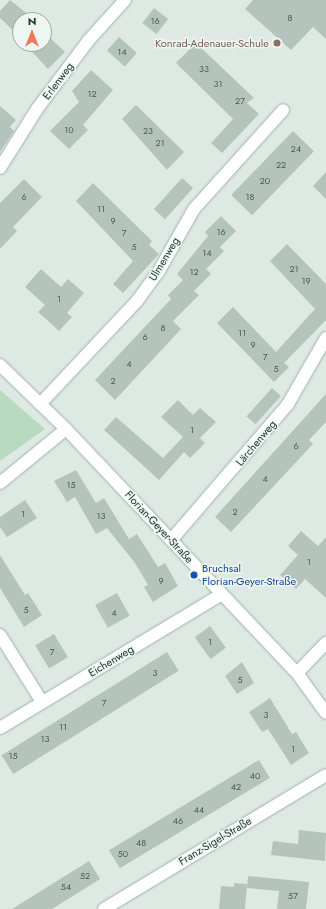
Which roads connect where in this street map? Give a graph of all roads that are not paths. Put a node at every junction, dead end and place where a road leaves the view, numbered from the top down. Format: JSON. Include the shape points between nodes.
{"nodes":[{"id":1,"x":125,"y":0,"type":"edge"},
{"id":2,"x":283,"y":110,"type":"dead end"},
{"id":3,"x":0,"y":168,"type":"edge"},
{"id":4,"x":326,"y":338,"type":"edge"},
{"id":5,"x":0,"y":366,"type":"edge"},
{"id":6,"x":40,"y":404,"type":"junction"},
{"id":7,"x":66,"y":429,"type":"junction"},
{"id":8,"x":0,"y":483,"type":"edge"},
{"id":9,"x":172,"y":540,"type":"junction"},
{"id":10,"x":222,"y":594,"type":"junction"},
{"id":11,"x":0,"y":635,"type":"edge"},
{"id":12,"x":326,"y":643,"type":"edge"},
{"id":13,"x":297,"y":673,"type":"junction"},
{"id":14,"x":42,"y":702,"type":"junction"},
{"id":15,"x":326,"y":713,"type":"edge"},
{"id":16,"x":0,"y":728,"type":"edge"},
{"id":17,"x":326,"y":775,"type":"edge"},
{"id":18,"x":104,"y":909,"type":"edge"}],
"edges":[{"from":1,"to":3,"type":"street","name":"Erlenweg","via":[[88,41],[42,103]]},
{"from":2,"to":6,"type":"street","name":"Ulmenweg","via":[[194,209],[160,269],[137,301]]},
{"from":4,"to":9,"type":"street","name":"Lärchenweg","via":[[283,410]]},
{"from":5,"to":6,"type":"street","name":"Florian-Geyer-Straße"},
{"from":6,"to":7,"type":"street","name":"Florian-Geyer-Straße"},
{"from":7,"to":8,"type":"street"},
{"from":7,"to":9,"type":"street","name":"Florian-Geyer-Straße"},
{"from":9,"to":10,"type":"street","name":"Florian-Geyer-Straße"},
{"from":10,"to":13,"type":"street","name":"Florian-Geyer-Straße"},
{"from":10,"to":14,"type":"street","name":"Eichenweg"},
{"from":11,"to":14,"type":"street"},
{"from":12,"to":13,"type":"street"},
{"from":13,"to":15,"type":"street","name":"Florian-Geyer-Straße"},
{"from":14,"to":16,"type":"street","name":"Eichenweg"},
{"from":17,"to":18,"type":"street","name":"Franz-Sigel-Straße"}]}
